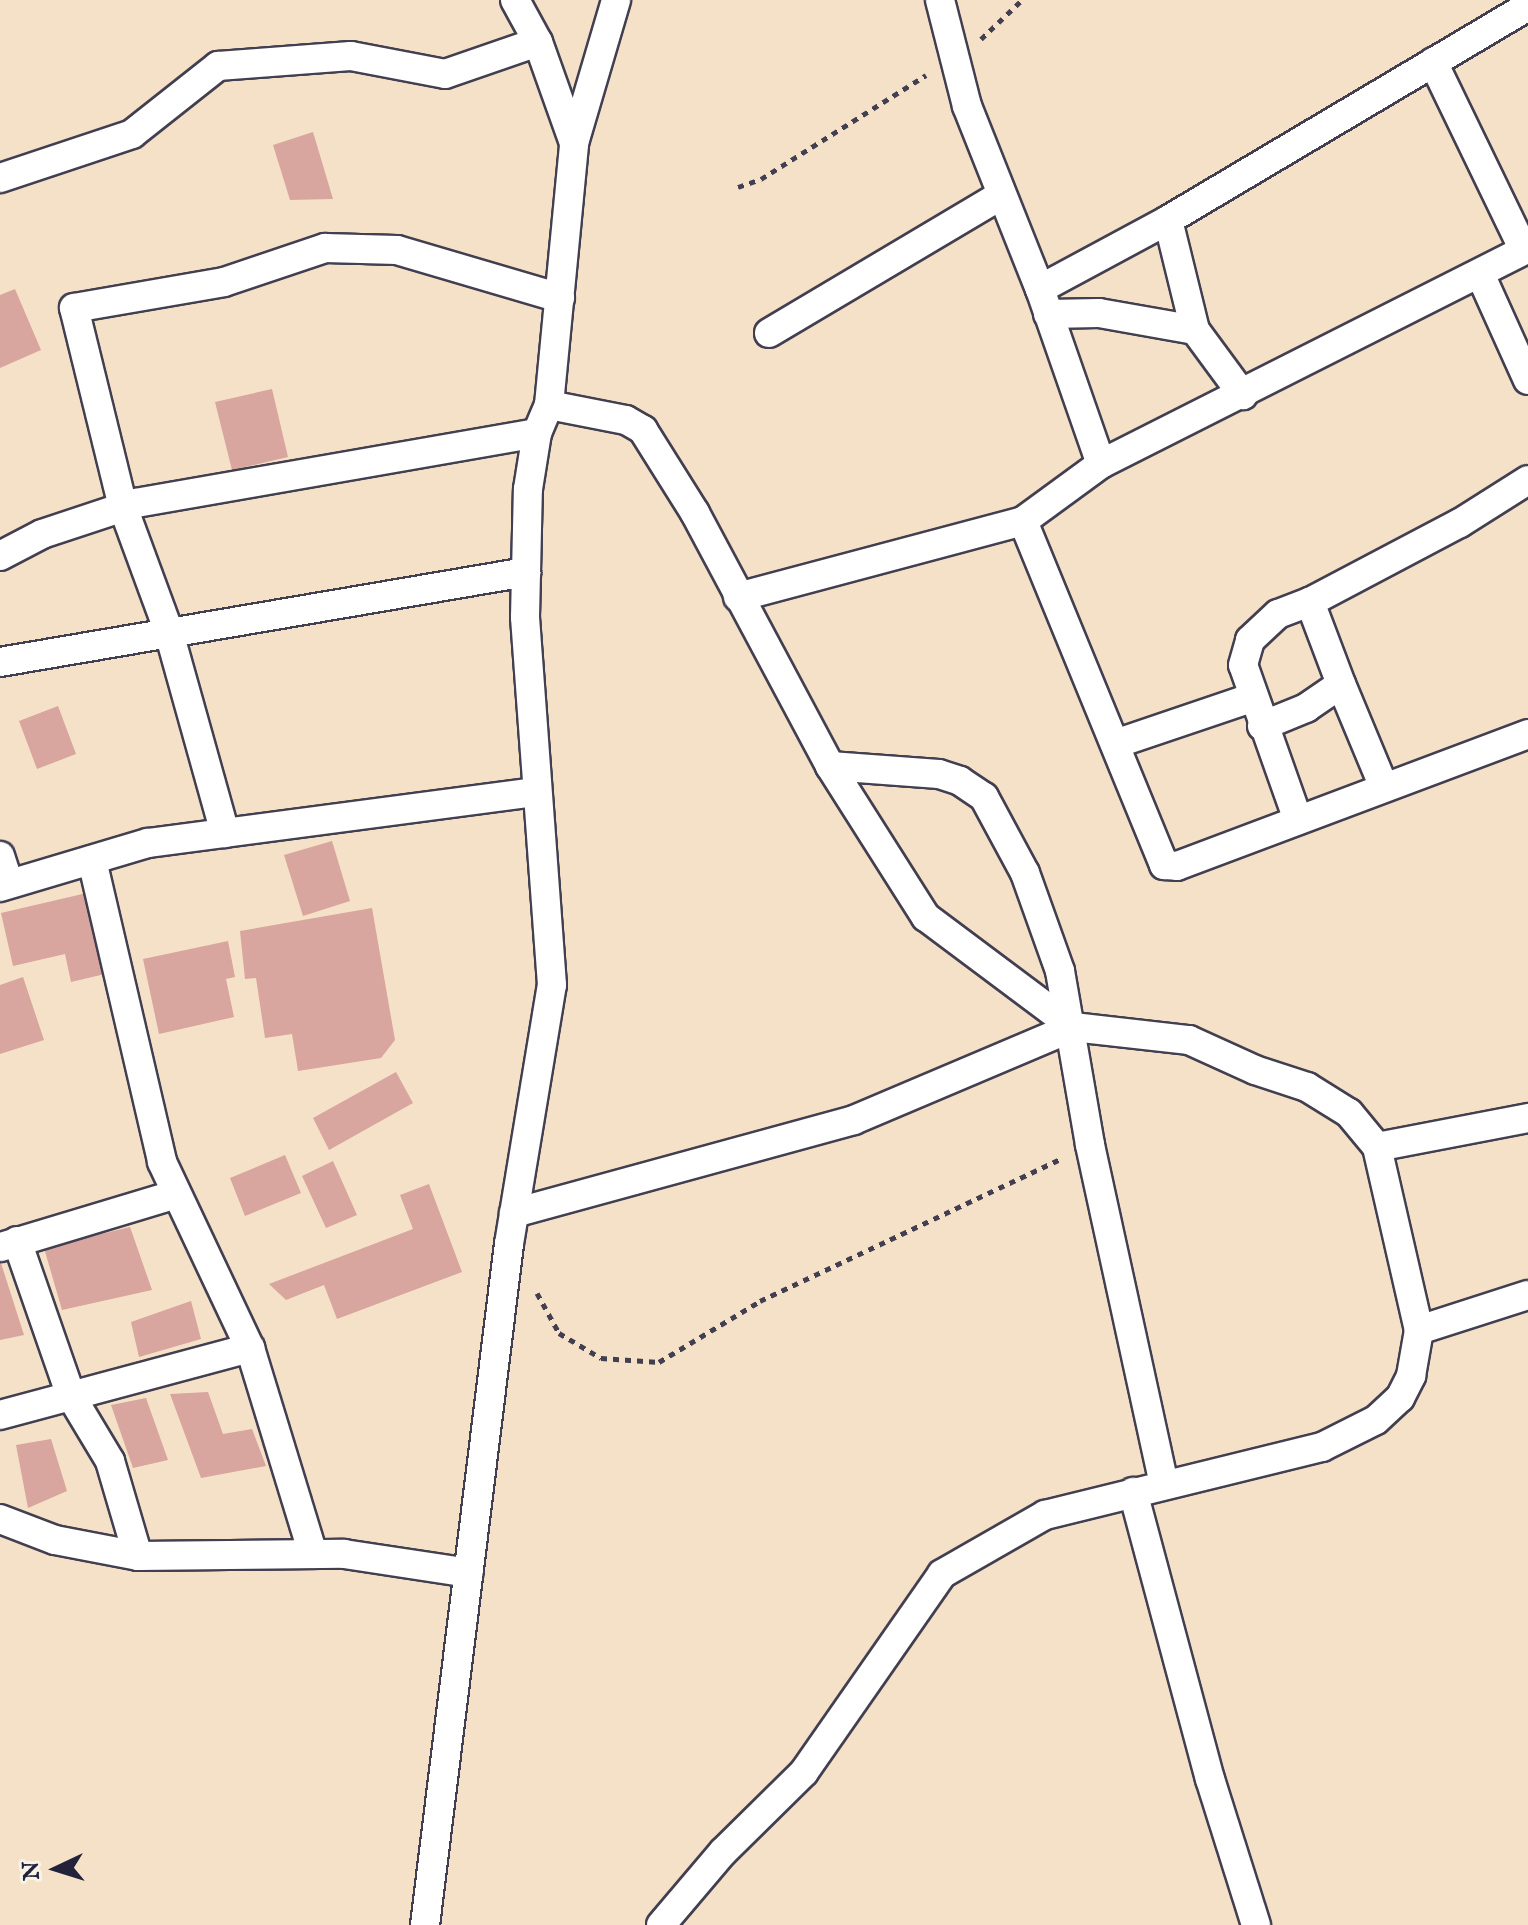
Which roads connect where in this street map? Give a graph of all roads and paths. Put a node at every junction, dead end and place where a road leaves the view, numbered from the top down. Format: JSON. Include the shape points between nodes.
{"nodes":[{"id":1,"x":515,"y":0,"type":"edge"},
{"id":2,"x":616,"y":0,"type":"edge"},
{"id":3,"x":940,"y":0,"type":"edge"},
{"id":4,"x":1022,"y":0,"type":"edge"},
{"id":5,"x":1528,"y":6,"type":"edge"},
{"id":6,"x":538,"y":42,"type":"junction"},
{"id":7,"x":955,"y":59,"type":"junction"},
{"id":8,"x":1433,"y":62,"type":"junction"},
{"id":9,"x":574,"y":143,"type":"junction"},
{"id":10,"x":0,"y":178,"type":"edge"},
{"id":11,"x":738,"y":187,"type":"dead end"},
{"id":12,"x":1001,"y":195,"type":"junction"},
{"id":13,"x":1168,"y":220,"type":"junction"},
{"id":14,"x":1526,"y":249,"type":"edge"},
{"id":15,"x":1481,"y":276,"type":"junction"},
{"id":16,"x":560,"y":298,"type":"junction"},
{"id":17,"x":1044,"y":302,"type":"junction"},
{"id":18,"x":1195,"y":330,"type":"junction"},
{"id":19,"x":769,"y":333,"type":"dead end"},
{"id":20,"x":1528,"y":380,"type":"edge"},
{"id":21,"x":1243,"y":395,"type":"junction"},
{"id":22,"x":549,"y":405,"type":"junction"},
{"id":23,"x":537,"y":433,"type":"junction"},
{"id":24,"x":1101,"y":464,"type":"junction"},
{"id":25,"x":1528,"y":480,"type":"edge"},
{"id":26,"x":123,"y":507,"type":"junction"},
{"id":27,"x":1023,"y":521,"type":"junction"},
{"id":28,"x":0,"y":556,"type":"edge"},
{"id":29,"x":526,"y":572,"type":"junction"},
{"id":30,"x":738,"y":597,"type":"junction"},
{"id":31,"x":1310,"y":602,"type":"junction"},
{"id":32,"x":169,"y":632,"type":"junction"},
{"id":33,"x":0,"y":662,"type":"edge"},
{"id":34,"x":1341,"y":684,"type":"junction"},
{"id":35,"x":1251,"y":698,"type":"junction"},
{"id":36,"x":1262,"y":726,"type":"junction"},
{"id":37,"x":1528,"y":734,"type":"edge"},
{"id":38,"x":1118,"y":743,"type":"junction"},
{"id":39,"x":830,"y":766,"type":"junction"},
{"id":40,"x":1383,"y":785,"type":"junction"},
{"id":41,"x":534,"y":792,"type":"junction"},
{"id":42,"x":1298,"y":820,"type":"junction"},
{"id":43,"x":225,"y":833,"type":"junction"},
{"id":44,"x":0,"y":856,"type":"edge"},
{"id":45,"x":92,"y":860,"type":"junction"},
{"id":46,"x":4,"y":886,"type":"edge"},
{"id":47,"x":1073,"y":1027,"type":"junction"},
{"id":48,"x":1528,"y":1118,"type":"edge"},
{"id":49,"x":1090,"y":1145,"type":"junction"},
{"id":50,"x":1377,"y":1147,"type":"junction"},
{"id":51,"x":176,"y":1194,"type":"junction"},
{"id":52,"x":514,"y":1213,"type":"junction"},
{"id":53,"x":9,"y":1244,"type":"edge"},
{"id":54,"x":509,"y":1244,"type":"junction"},
{"id":55,"x":1528,"y":1295,"type":"edge"},
{"id":56,"x":1419,"y":1330,"type":"junction"},
{"id":57,"x":250,"y":1348,"type":"junction"},
{"id":58,"x":71,"y":1396,"type":"junction"},
{"id":59,"x":0,"y":1415,"type":"edge"},
{"id":60,"x":1164,"y":1484,"type":"junction"},
{"id":61,"x":1133,"y":1492,"type":"junction"},
{"id":62,"x":0,"y":1519,"type":"edge"},
{"id":63,"x":313,"y":1554,"type":"junction"},
{"id":64,"x":138,"y":1556,"type":"junction"},
{"id":65,"x":469,"y":1573,"type":"junction"},
{"id":66,"x":425,"y":1925,"type":"edge"},
{"id":67,"x":661,"y":1925,"type":"edge"},
{"id":68,"x":1256,"y":1925,"type":"edge"}],
"edges":[{"from":1,"to":6,"type":"street"},
{"from":2,"to":9,"type":"street"},
{"from":3,"to":7,"type":"street"},
{"from":4,"to":7,"type":"path"},
{"from":5,"to":8,"type":"street"},
{"from":6,"to":9,"type":"street"},
{"from":6,"to":10,"type":"street","via":[[445,74],[351,56],[218,66],[132,134]]},
{"from":7,"to":11,"type":"path","via":[[761,179]]},
{"from":7,"to":12,"type":"street"},
{"from":8,"to":13,"type":"street"},
{"from":8,"to":14,"type":"street"},
{"from":9,"to":16,"type":"street"},
{"from":12,"to":17,"type":"street"},
{"from":12,"to":19,"type":"street"},
{"from":13,"to":17,"type":"street"},
{"from":13,"to":18,"type":"street"},
{"from":14,"to":15,"type":"street"},
{"from":15,"to":20,"type":"street"},
{"from":15,"to":21,"type":"street","via":[[1362,330]]},
{"from":16,"to":22,"type":"street"},
{"from":16,"to":26,"type":"street","via":[[397,250],[325,248],[224,282],[74,308]]},
{"from":17,"to":18,"type":"street"},
{"from":17,"to":24,"type":"street"},
{"from":18,"to":21,"type":"street"},
{"from":21,"to":24,"type":"street"},
{"from":22,"to":23,"type":"street"},
{"from":22,"to":30,"type":"street","via":[[626,420],[643,430]]},
{"from":23,"to":26,"type":"street"},
{"from":23,"to":29,"type":"street","via":[[528,489]]},
{"from":24,"to":27,"type":"street"},
{"from":25,"to":31,"type":"street","via":[[1460,523]]},
{"from":26,"to":28,"type":"street","via":[[42,534]]},
{"from":26,"to":32,"type":"street"},
{"from":27,"to":30,"type":"street"},
{"from":27,"to":38,"type":"street"},
{"from":29,"to":32,"type":"street"},
{"from":29,"to":41,"type":"street"},
{"from":30,"to":39,"type":"street"},
{"from":31,"to":34,"type":"street"},
{"from":31,"to":35,"type":"street","via":[[1278,614],[1250,640],[1243,665]]},
{"from":32,"to":33,"type":"street"},
{"from":32,"to":43,"type":"street"},
{"from":34,"to":36,"type":"street","via":[[1306,708]]},
{"from":34,"to":40,"type":"street"},
{"from":35,"to":36,"type":"street"},
{"from":35,"to":38,"type":"street"},
{"from":36,"to":42,"type":"street"},
{"from":37,"to":40,"type":"street"},
{"from":38,"to":42,"type":"street","via":[[1164,865],[1177,866]]},
{"from":39,"to":47,"type":"street","via":[[926,917]]},
{"from":39,"to":47,"type":"street","via":[[939,774],[984,797],[1025,873],[1060,971]]},
{"from":40,"to":42,"type":"street"},
{"from":41,"to":43,"type":"street"},
{"from":41,"to":52,"type":"street","via":[[552,985]]},
{"from":43,"to":45,"type":"street","via":[[148,843]]},
{"from":44,"to":46,"type":"street"},
{"from":45,"to":46,"type":"street"},
{"from":45,"to":51,"type":"street","via":[[162,1162]]},
{"from":47,"to":49,"type":"street"},
{"from":47,"to":50,"type":"street","via":[[1202,1044],[1307,1087],[1349,1113]]},
{"from":47,"to":52,"type":"street","via":[[854,1120]]},
{"from":48,"to":50,"type":"street"},
{"from":49,"to":54,"type":"path","via":[[760,1301],[659,1362],[601,1358],[559,1333]]},
{"from":49,"to":60,"type":"street"},
{"from":50,"to":56,"type":"street"},
{"from":51,"to":53,"type":"street"},
{"from":51,"to":57,"type":"street"},
{"from":52,"to":54,"type":"street"},
{"from":53,"to":58,"type":"street"},
{"from":54,"to":65,"type":"street"},
{"from":55,"to":56,"type":"street"},
{"from":56,"to":60,"type":"street","via":[[1411,1376],[1400,1398],[1376,1420],[1322,1447]]},
{"from":57,"to":58,"type":"street"},
{"from":57,"to":63,"type":"street"},
{"from":58,"to":59,"type":"street"},
{"from":58,"to":64,"type":"street","via":[[110,1461]]},
{"from":60,"to":61,"type":"street"},
{"from":61,"to":67,"type":"street","via":[[1045,1515],[942,1574],[804,1772],[723,1852]]},
{"from":61,"to":68,"type":"street","via":[[1210,1779]]},
{"from":62,"to":64,"type":"street","via":[[55,1540]]},
{"from":63,"to":64,"type":"street"},
{"from":63,"to":65,"type":"street"},
{"from":65,"to":66,"type":"street"}]}
